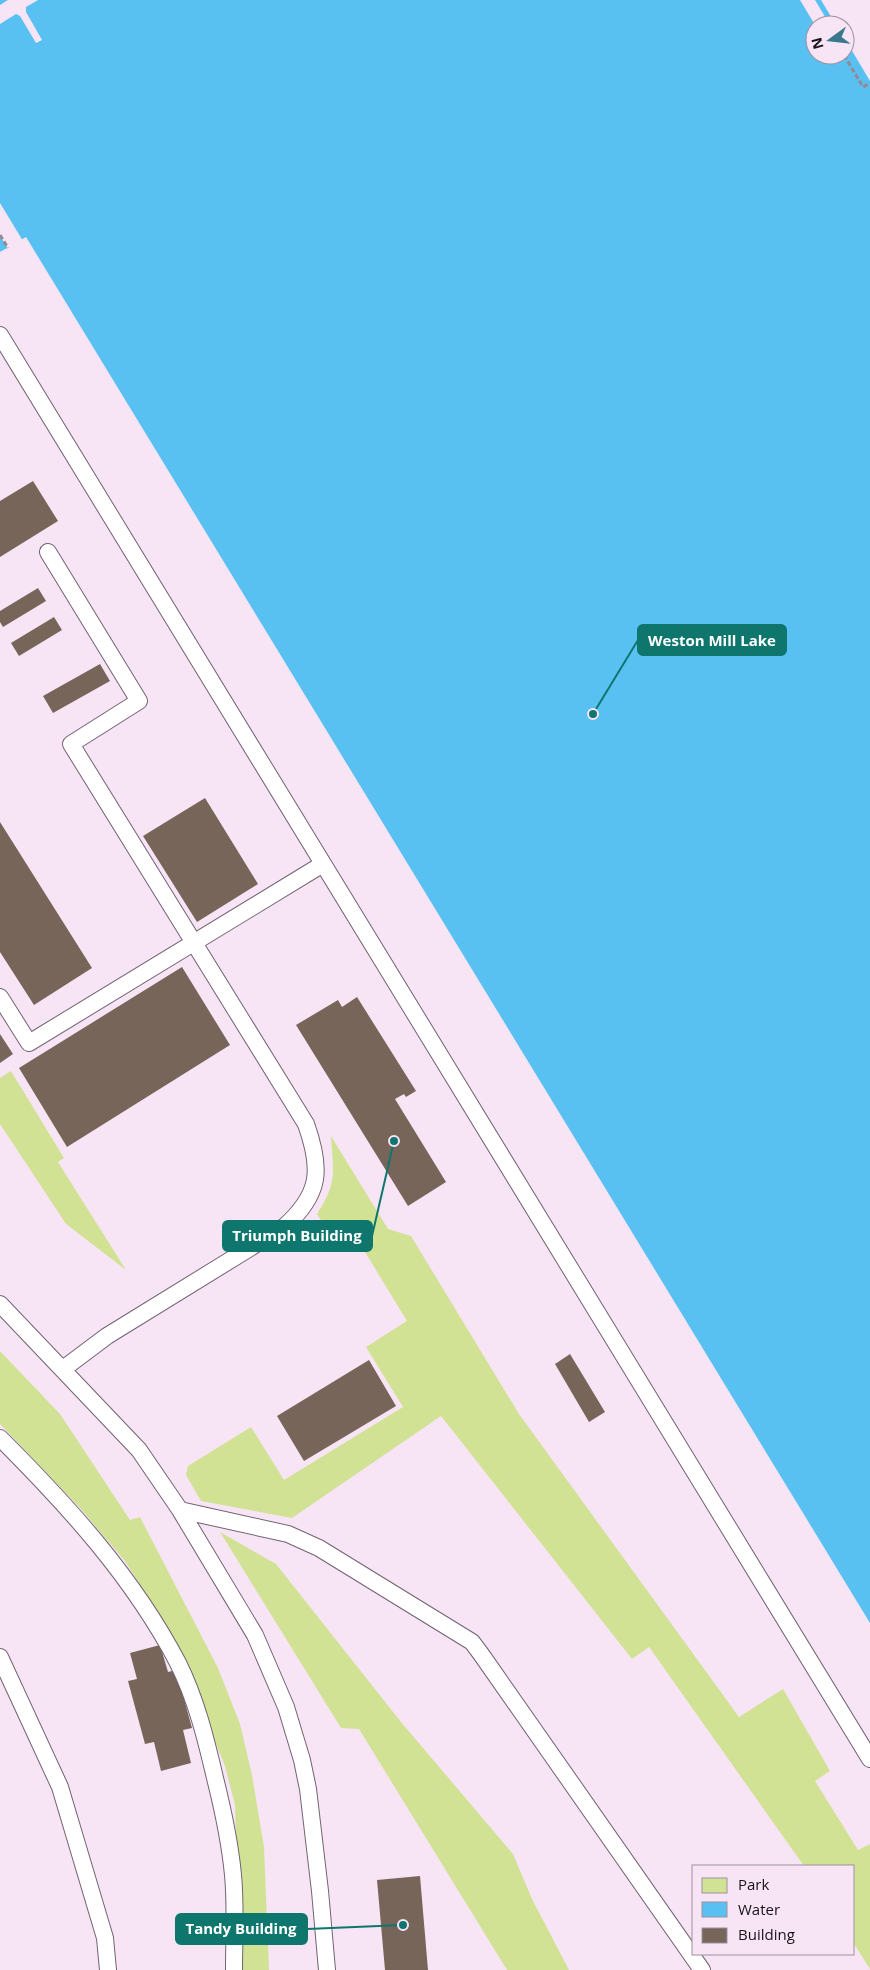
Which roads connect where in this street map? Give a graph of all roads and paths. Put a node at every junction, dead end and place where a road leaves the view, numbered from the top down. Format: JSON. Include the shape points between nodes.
{"nodes":[{"id":1,"x":850,"y":65,"type":"edge"},
{"id":2,"x":870,"y":83,"type":"edge"},
{"id":3,"x":0,"y":235,"type":"edge"},
{"id":4,"x":8,"y":248,"type":"dead end"},
{"id":5,"x":0,"y":335,"type":"edge"},
{"id":6,"x":48,"y":552,"type":"dead end"},
{"id":7,"x":323,"y":864,"type":"junction"},
{"id":8,"x":194,"y":943,"type":"junction"},
{"id":9,"x":0,"y":997,"type":"edge"},
{"id":10,"x":0,"y":1304,"type":"edge"},
{"id":11,"x":63,"y":1370,"type":"junction"},
{"id":12,"x":0,"y":1438,"type":"edge"},
{"id":13,"x":180,"y":1510,"type":"junction"},
{"id":14,"x":0,"y":1657,"type":"edge"},
{"id":15,"x":870,"y":1759,"type":"edge"},
{"id":16,"x":105,"y":1938,"type":"junction"},
{"id":17,"x":98,"y":1970,"type":"edge"},
{"id":18,"x":108,"y":1970,"type":"edge"},
{"id":19,"x":234,"y":1970,"type":"edge"},
{"id":20,"x":327,"y":1970,"type":"edge"},
{"id":21,"x":702,"y":1970,"type":"edge"}],
"edges":[{"from":1,"to":2,"type":"path","via":[[863,87]]},
{"from":3,"to":4,"type":"path"},
{"from":5,"to":7,"type":"lane"},
{"from":6,"to":8,"type":"lane","via":[[139,702],[71,744]]},
{"from":7,"to":8,"type":"lane"},
{"from":7,"to":15,"type":"lane"},
{"from":8,"to":9,"type":"lane","via":[[29,1043]]},
{"from":8,"to":11,"type":"lane","via":[[306,1124],[317,1162],[313,1187],[303,1207],[284,1228],[107,1336]]},
{"from":10,"to":11,"type":"lane"},
{"from":11,"to":13,"type":"lane","via":[[139,1450]]},
{"from":12,"to":19,"type":"lane","via":[[42,1480],[110,1558],[144,1604],[179,1664],[195,1705],[222,1806],[233,1875]]},
{"from":13,"to":20,"type":"lane","via":[[255,1635],[286,1706],[308,1789]]},
{"from":13,"to":21,"type":"lane","via":[[288,1534],[304,1541],[472,1642]]},
{"from":14,"to":16,"type":"lane","via":[[60,1787]]},
{"from":16,"to":17,"type":"lane"},
{"from":16,"to":18,"type":"lane"}]}
